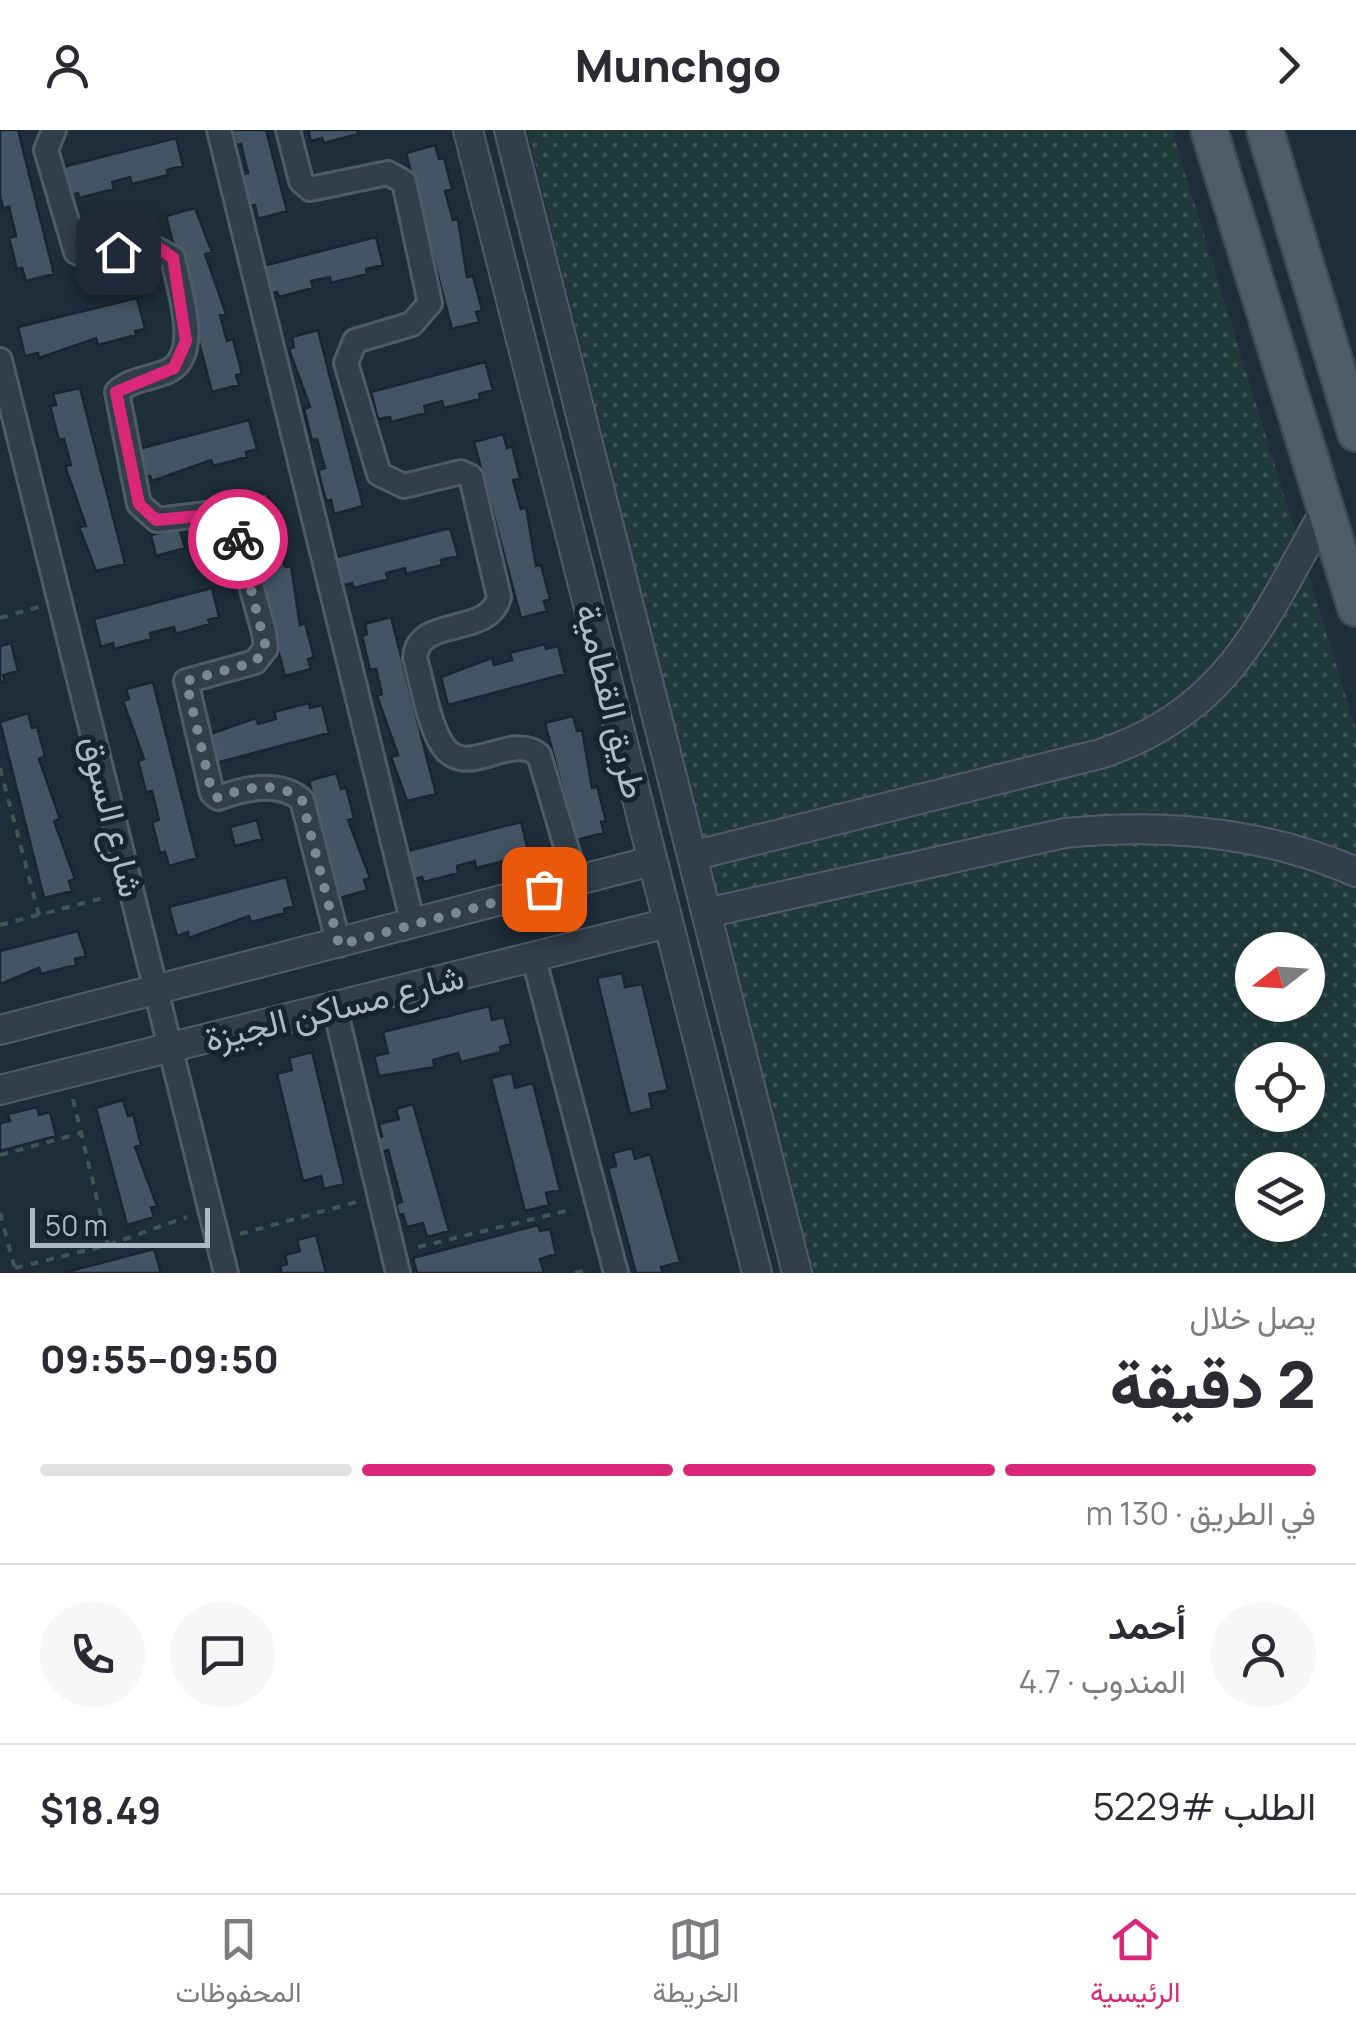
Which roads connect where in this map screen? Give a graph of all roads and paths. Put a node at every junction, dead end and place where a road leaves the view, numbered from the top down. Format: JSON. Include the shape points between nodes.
{"nodes":[{"id":1,"x":54,"y":130,"type":"edge"},
{"id":2,"x":220,"y":130,"type":"edge"},
{"id":3,"x":288,"y":130,"type":"edge"},
{"id":4,"x":468,"y":130,"type":"edge"},
{"id":5,"x":509,"y":130,"type":"edge"},
{"id":6,"x":1209,"y":130,"type":"edge"},
{"id":7,"x":1266,"y":130,"type":"edge"},
{"id":8,"x":0,"y":360,"type":"edge"},
{"id":9,"x":1356,"y":434,"type":"edge"},
{"id":10,"x":1328,"y":506,"type":"junction"},
{"id":11,"x":60,"y":602,"type":"junction"},
{"id":12,"x":1356,"y":608,"type":"edge"},
{"id":13,"x":0,"y":618,"type":"edge"},
{"id":14,"x":0,"y":768,"type":"edge"},
{"id":15,"x":692,"y":856,"type":"junction"},
{"id":16,"x":652,"y":860,"type":"junction"},
{"id":17,"x":1356,"y":872,"type":"edge"},
{"id":18,"x":576,"y":880,"type":"junction"},
{"id":19,"x":132,"y":890,"type":"junction"},
{"id":20,"x":706,"y":913,"type":"junction"},
{"id":21,"x":39,"y":915,"type":"junction"},
{"id":22,"x":668,"y":923,"type":"junction"},
{"id":23,"x":0,"y":924,"type":"edge"},
{"id":24,"x":414,"y":924,"type":"junction"},
{"id":25,"x":339,"y":945,"type":"junction"},
{"id":26,"x":534,"y":959,"type":"junction"},
{"id":27,"x":156,"y":989,"type":"junction"},
{"id":28,"x":334,"y":1004,"type":"junction"},
{"id":29,"x":0,"y":1030,"type":"edge"},
{"id":30,"x":170,"y":1048,"type":"junction"},
{"id":31,"x":67,"y":1074,"type":"junction"},
{"id":32,"x":0,"y":1090,"type":"edge"},
{"id":33,"x":81,"y":1133,"type":"junction"},
{"id":34,"x":0,"y":1155,"type":"edge"},
{"id":35,"x":380,"y":1195,"type":"junction"},
{"id":36,"x":598,"y":1203,"type":"junction"},
{"id":37,"x":210,"y":1209,"type":"junction"},
{"id":38,"x":0,"y":1213,"type":"edge"},
{"id":39,"x":218,"y":1240,"type":"junction"},
{"id":40,"x":108,"y":1245,"type":"junction"},
{"id":41,"x":396,"y":1263,"type":"edge"},
{"id":42,"x":16,"y":1270,"type":"edge"},
{"id":43,"x":226,"y":1273,"type":"edge"},
{"id":44,"x":616,"y":1273,"type":"edge"},
{"id":45,"x":756,"y":1273,"type":"edge"},
{"id":46,"x":797,"y":1273,"type":"edge"}],
"edges":[{"from":1,"to":25,"type":"street","via":[[46,150],[76,252],[93,258],[149,245],[173,258],[183,356],[167,372],[116,392],[139,504],[156,520],[221,514],[236,530],[266,648],[255,662],[186,681],[212,793],[218,798],[276,787],[302,800]]},
{"from":2,"to":24,"type":"street"},
{"from":3,"to":18,"type":"street","via":[[301,181],[310,189],[388,173],[404,182],[430,303],[412,324],[356,340],[346,364],[386,481],[404,486],[460,472],[470,477],[499,597],[490,615],[420,640],[415,658],[448,753],[470,760],[520,747],[539,755]]},
{"from":4,"to":16,"type":"street","name":"طريق القطامية"},
{"from":5,"to":15,"type":"street","name":"طريق القطامية"},
{"from":6,"to":10,"type":"main road"},
{"from":7,"to":9,"type":"main road"},
{"from":8,"to":11,"type":"street","name":"شارع السوق"},
{"from":10,"to":12,"type":"main road"},
{"from":10,"to":15,"type":"street","via":[[1236,665],[1199,703],[1154,733],[1100,754]]},
{"from":11,"to":13,"type":"path"},
{"from":11,"to":19,"type":"street","name":"شارع السوق"},
{"from":14,"to":21,"type":"path"},
{"from":15,"to":20,"type":"street","name":"طريق القطامية"},
{"from":16,"to":18,"type":"street","name":"شارع مساكن الجيزة"},
{"from":16,"to":22,"type":"street","name":"طريق القطامية"},
{"from":17,"to":20,"type":"street","via":[[1242,838],[1100,830]]},
{"from":18,"to":24,"type":"street","name":"شارع مساكن الجيزة"},
{"from":19,"to":21,"type":"path"},
{"from":19,"to":27,"type":"street","name":"شارع السوق"},
{"from":20,"to":46,"type":"street","name":"طريق القطامية"},
{"from":21,"to":23,"type":"path"},
{"from":22,"to":26,"type":"street","name":"شارع مساكن الجيزة"},
{"from":22,"to":45,"type":"street","name":"طريق القطامية"},
{"from":24,"to":25,"type":"street","name":"شارع مساكن الجيزة"},
{"from":25,"to":27,"type":"street","name":"شارع مساكن الجيزة"},
{"from":26,"to":28,"type":"street","name":"شارع مساكن الجيزة"},
{"from":26,"to":36,"type":"street"},
{"from":27,"to":29,"type":"street","name":"شارع مساكن الجيزة"},
{"from":27,"to":30,"type":"street","name":"شارع السوق"},
{"from":28,"to":30,"type":"street","name":"شارع مساكن الجيزة"},
{"from":28,"to":35,"type":"street"},
{"from":30,"to":31,"type":"street","name":"شارع مساكن الجيزة"},
{"from":30,"to":37,"type":"street","name":"شارع السوق"},
{"from":31,"to":32,"type":"street","name":"شارع مساكن الجيزة"},
{"from":31,"to":33,"type":"path"},
{"from":33,"to":34,"type":"path"},
{"from":33,"to":40,"type":"path"},
{"from":35,"to":39,"type":"path"},
{"from":35,"to":41,"type":"street"},
{"from":36,"to":41,"type":"path"},
{"from":36,"to":44,"type":"street"},
{"from":37,"to":39,"type":"street","name":"شارع السوق"},
{"from":37,"to":40,"type":"path"},
{"from":38,"to":42,"type":"path"},
{"from":39,"to":43,"type":"street","name":"شارع السوق"},
{"from":40,"to":42,"type":"path"}]}
